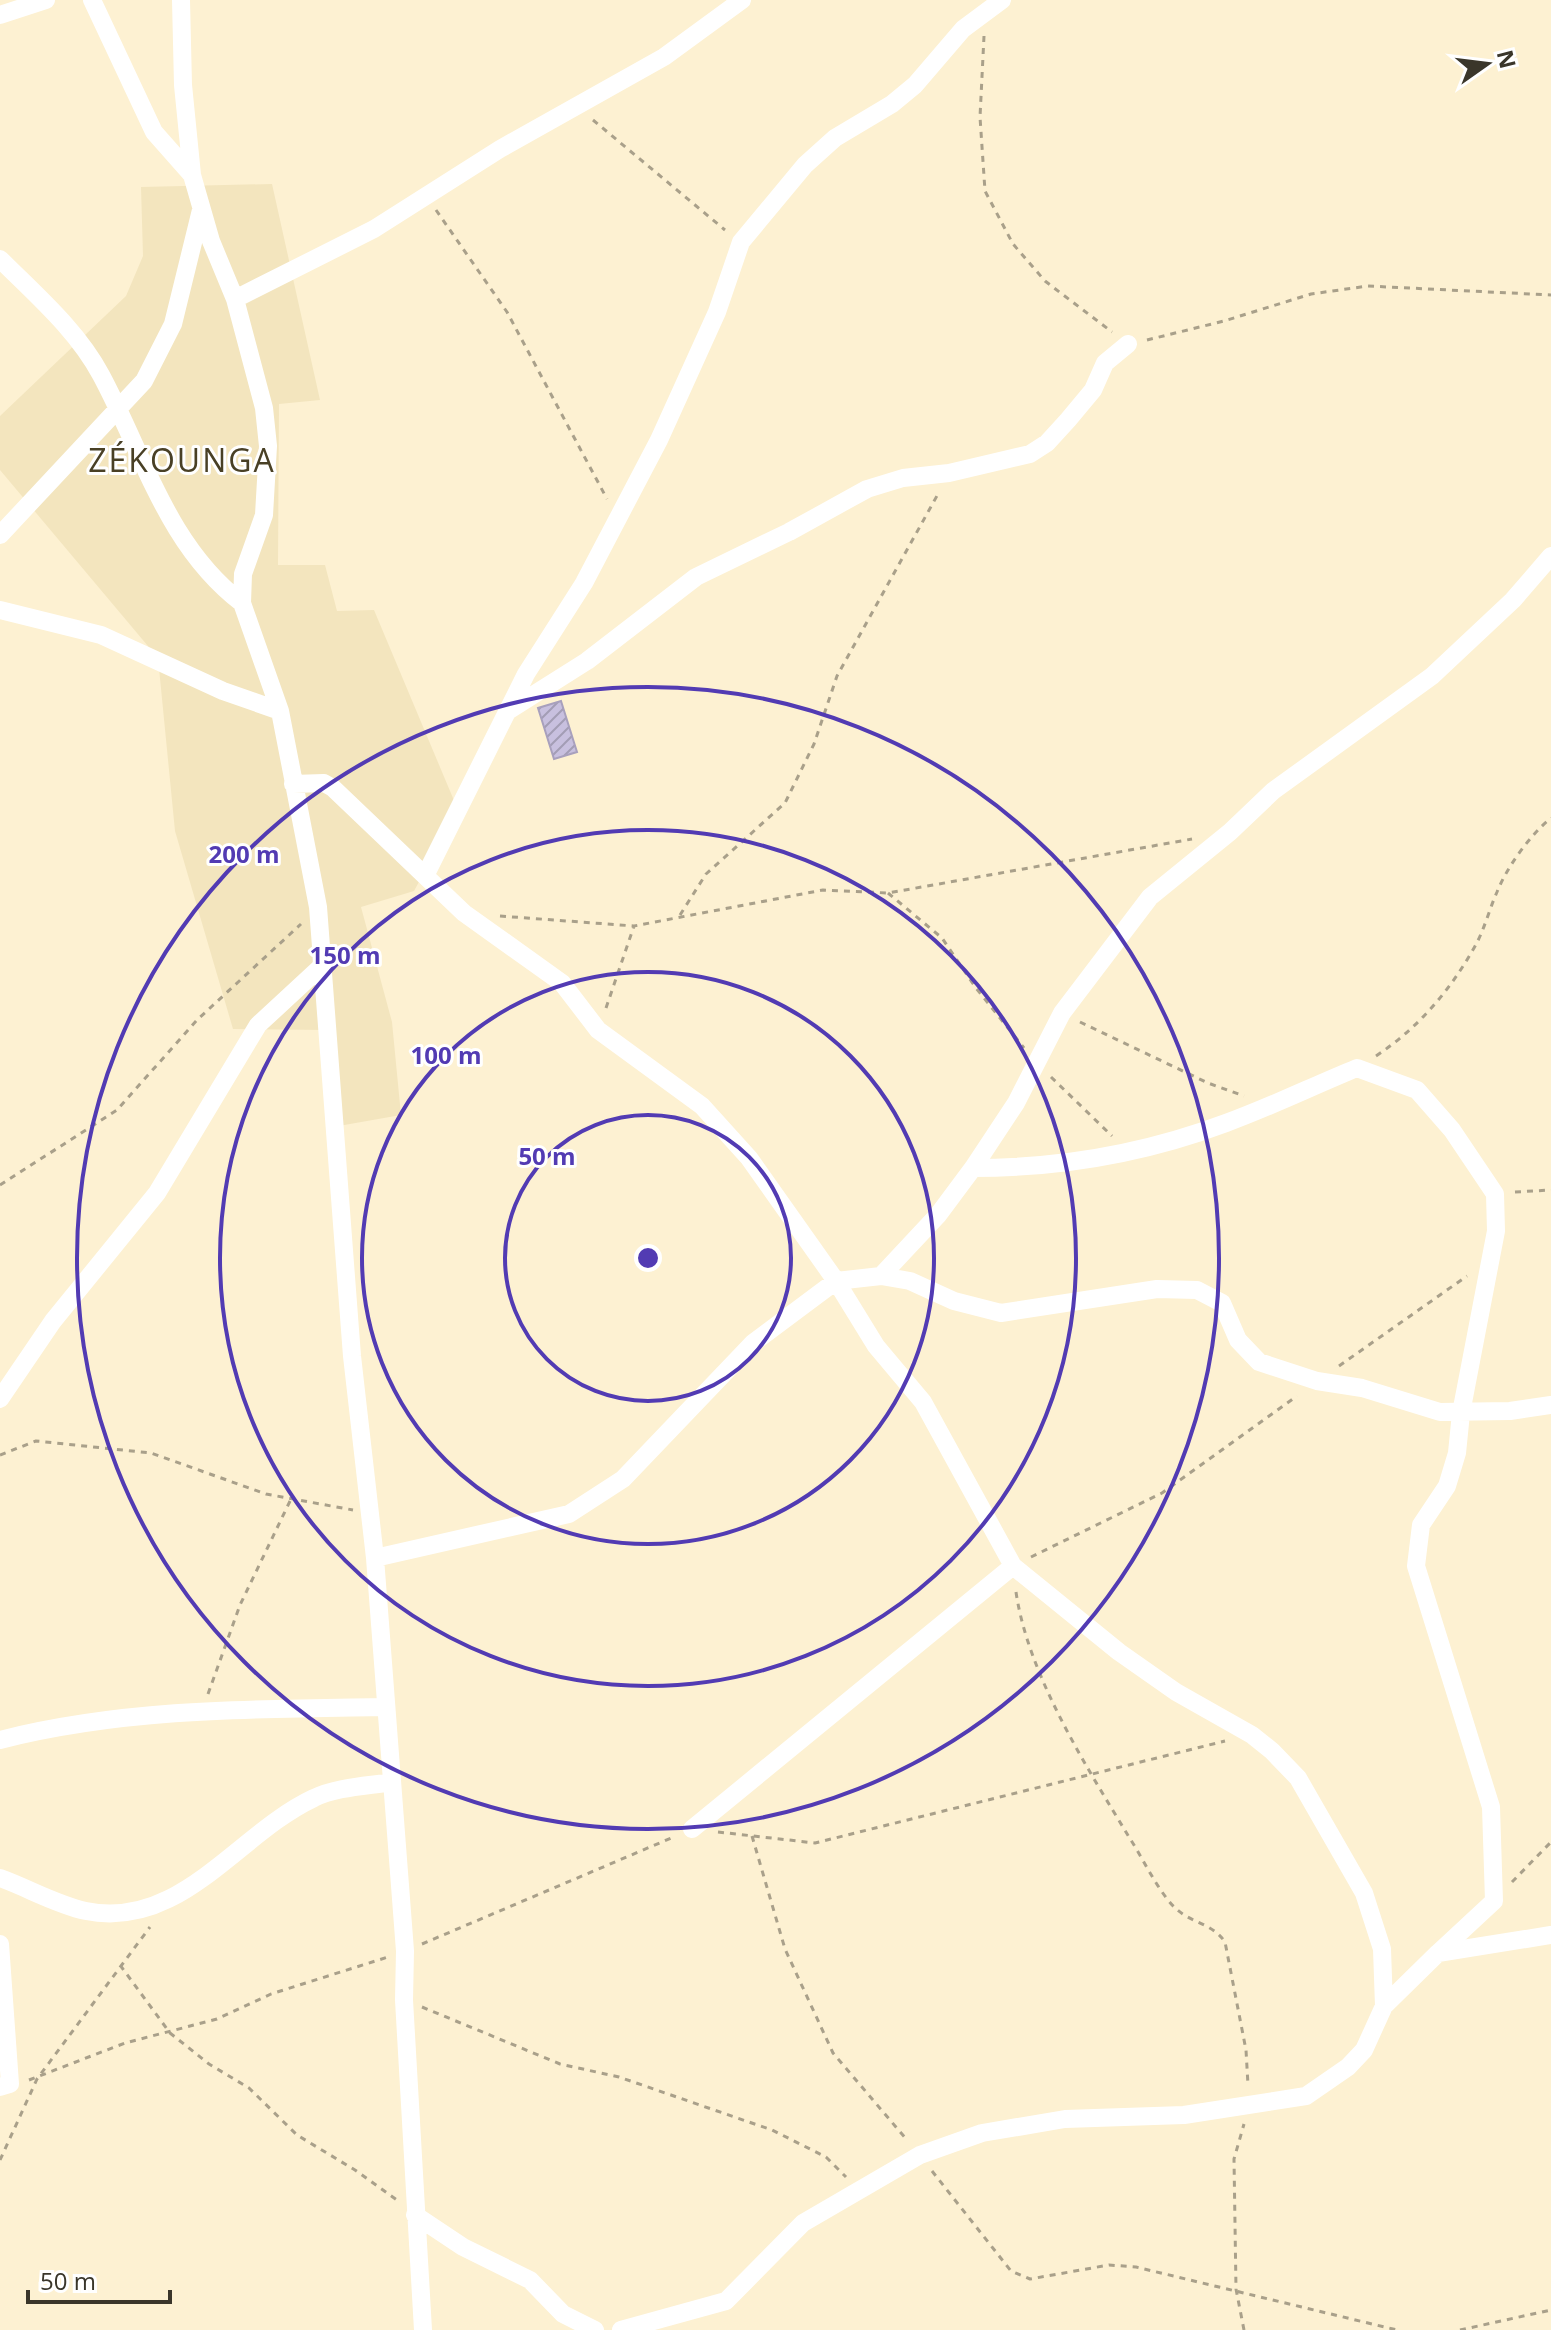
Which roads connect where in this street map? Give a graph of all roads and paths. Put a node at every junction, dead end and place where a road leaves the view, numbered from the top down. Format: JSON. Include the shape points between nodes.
{"nodes":[{"id":1,"x":46,"y":0,"type":"edge"},
{"id":2,"x":92,"y":0,"type":"edge"},
{"id":3,"x":181,"y":0,"type":"edge"},
{"id":4,"x":742,"y":0,"type":"edge"},
{"id":5,"x":1002,"y":0,"type":"edge"},
{"id":6,"x":986,"y":13,"type":"junction"},
{"id":7,"x":0,"y":15,"type":"edge"},
{"id":8,"x":579,"y":108,"type":"junction"},
{"id":9,"x":192,"y":175,"type":"junction"},
{"id":10,"x":424,"y":194,"type":"junction"},
{"id":11,"x":202,"y":207,"type":"junction"},
{"id":12,"x":741,"y":242,"type":"junction"},
{"id":13,"x":0,"y":259,"type":"edge"},
{"id":14,"x":1551,"y":295,"type":"edge"},
{"id":15,"x":235,"y":299,"type":"junction"},
{"id":16,"x":1128,"y":344,"type":"junction"},
{"id":17,"x":118,"y":411,"type":"junction"},
{"id":18,"x":949,"y":473,"type":"junction"},
{"id":19,"x":616,"y":517,"type":"junction"},
{"id":20,"x":0,"y":535,"type":"edge"},
{"id":21,"x":1551,"y":556,"type":"edge"},
{"id":22,"x":242,"y":603,"type":"junction"},
{"id":23,"x":0,"y":610,"type":"edge"},
{"id":24,"x":280,"y":711,"type":"junction"},
{"id":25,"x":508,"y":711,"type":"junction"},
{"id":26,"x":293,"y":784,"type":"junction"},
{"id":27,"x":1551,"y":818,"type":"edge"},
{"id":28,"x":1200,"y":838,"type":"dead end"},
{"id":29,"x":426,"y":874,"type":"junction"},
{"id":30,"x":888,"y":893,"type":"junction"},
{"id":31,"x":318,"y":907,"type":"junction"},
{"id":32,"x":495,"y":916,"type":"dead end"},
{"id":33,"x":680,"y":917,"type":"junction"},
{"id":34,"x":634,"y":926,"type":"junction"},
{"id":35,"x":325,"y":963,"type":"junction"},
{"id":36,"x":1062,"y":1013,"type":"junction"},
{"id":37,"x":598,"y":1030,"type":"junction"},
{"id":38,"x":1036,"y":1064,"type":"junction"},
{"id":39,"x":1357,"y":1068,"type":"junction"},
{"id":40,"x":1269,"y":1105,"type":"junction"},
{"id":41,"x":1127,"y":1152,"type":"junction"},
{"id":42,"x":973,"y":1168,"type":"junction"},
{"id":43,"x":0,"y":1185,"type":"edge"},
{"id":44,"x":1551,"y":1190,"type":"edge"},
{"id":45,"x":1495,"y":1194,"type":"junction"},
{"id":46,"x":1490,"y":1260,"type":"junction"},
{"id":47,"x":881,"y":1276,"type":"junction"},
{"id":48,"x":836,"y":1281,"type":"junction"},
{"id":49,"x":1317,"y":1381,"type":"junction"},
{"id":50,"x":0,"y":1399,"type":"edge"},
{"id":51,"x":1551,"y":1405,"type":"edge"},
{"id":52,"x":1461,"y":1413,"type":"junction"},
{"id":53,"x":0,"y":1455,"type":"edge"},
{"id":54,"x":291,"y":1499,"type":"junction"},
{"id":55,"x":368,"y":1513,"type":"junction"},
{"id":56,"x":375,"y":1558,"type":"junction"},
{"id":57,"x":1016,"y":1569,"type":"junction"},
{"id":58,"x":385,"y":1707,"type":"junction"},
{"id":59,"x":202,"y":1714,"type":"junction"},
{"id":60,"x":1252,"y":1735,"type":"junction"},
{"id":61,"x":0,"y":1740,"type":"edge"},
{"id":62,"x":1091,"y":1776,"type":"junction"},
{"id":63,"x":392,"y":1782,"type":"junction"},
{"id":64,"x":692,"y":1829,"type":"junction"},
{"id":65,"x":752,"y":1836,"type":"junction"},
{"id":66,"x":1551,"y":1842,"type":"edge"},
{"id":67,"x":1,"y":1882,"type":"edge"},
{"id":68,"x":167,"y":1900,"type":"junction"},
{"id":69,"x":1494,"y":1901,"type":"junction"},
{"id":70,"x":1551,"y":1935,"type":"edge"},
{"id":71,"x":0,"y":1944,"type":"edge"},
{"id":72,"x":405,"y":1951,"type":"junction"},
{"id":73,"x":1438,"y":1953,"type":"junction"},
{"id":74,"x":120,"y":1965,"type":"junction"},
{"id":75,"x":404,"y":2000,"type":"junction"},
{"id":76,"x":1384,"y":2006,"type":"junction"},
{"id":77,"x":170,"y":2033,"type":"junction"},
{"id":78,"x":37,"y":2079,"type":"junction"},
{"id":79,"x":5,"y":2085,"type":"edge"},
{"id":80,"x":1249,"y":2107,"type":"junction"},
{"id":81,"x":920,"y":2155,"type":"junction"},
{"id":82,"x":0,"y":2160,"type":"edge"},
{"id":83,"x":858,"y":2188,"type":"junction"},
{"id":84,"x":415,"y":2215,"type":"junction"},
{"id":85,"x":1236,"y":2289,"type":"junction"},
{"id":86,"x":1551,"y":2310,"type":"edge"},
{"id":87,"x":423,"y":2330,"type":"edge"},
{"id":88,"x":595,"y":2330,"type":"edge"},
{"id":89,"x":621,"y":2330,"type":"edge"},
{"id":90,"x":1244,"y":2330,"type":"edge"},
{"id":91,"x":1397,"y":2330,"type":"edge"},
{"id":92,"x":1460,"y":2330,"type":"edge"}],
"edges":[{"from":1,"to":7,"type":"street"},
{"from":2,"to":9,"type":"street","via":[[154,132]]},
{"from":3,"to":9,"type":"street"},
{"from":4,"to":8,"type":"street","via":[[664,57]]},
{"from":5,"to":6,"type":"street"},
{"from":6,"to":12,"type":"street","via":[[963,29],[903,94],[835,138],[805,165]]},
{"from":6,"to":16,"type":"path","via":[[980,117],[985,191],[1013,244],[1045,281]]},
{"from":8,"to":10,"type":"street"},
{"from":8,"to":12,"type":"path"},
{"from":9,"to":11,"type":"street"},
{"from":10,"to":15,"type":"street","via":[[374,229]]},
{"from":10,"to":19,"type":"path","via":[[507,312]]},
{"from":11,"to":15,"type":"street"},
{"from":11,"to":17,"type":"street","via":[[173,324],[144,381]]},
{"from":12,"to":19,"type":"street","via":[[711,326],[659,440]]},
{"from":13,"to":17,"type":"street","via":[[75,337]]},
{"from":14,"to":16,"type":"path","via":[[1368,286],[1311,294]]},
{"from":15,"to":22,"type":"street","via":[[258,376],[268,446],[264,515],[243,574]]},
{"from":16,"to":18,"type":"street","via":[[1105,363],[1093,390],[1047,443],[1030,454]]},
{"from":17,"to":20,"type":"street"},
{"from":17,"to":22,"type":"street","via":[[195,559]]},
{"from":18,"to":25,"type":"street","via":[[867,489],[696,577],[587,661]]},
{"from":18,"to":33,"type":"path","via":[[837,676],[814,744],[785,803],[706,874]]},
{"from":19,"to":25,"type":"street","via":[[584,583]]},
{"from":21,"to":36,"type":"street","via":[[1432,676],[1273,791],[1150,897]]},
{"from":22,"to":24,"type":"street"},
{"from":23,"to":24,"type":"street","via":[[101,635]]},
{"from":24,"to":26,"type":"street"},
{"from":25,"to":29,"type":"street"},
{"from":26,"to":29,"type":"street","via":[[324,783],[333,788]]},
{"from":26,"to":31,"type":"street"},
{"from":27,"to":39,"type":"path","via":[[1539,827],[1498,888],[1475,946],[1446,992],[1410,1033]]},
{"from":28,"to":30,"type":"path"},
{"from":29,"to":37,"type":"street","via":[[464,913],[562,983]]},
{"from":30,"to":33,"type":"path","via":[[823,890]]},
{"from":30,"to":38,"type":"path","via":[[942,938]]},
{"from":31,"to":35,"type":"street"},
{"from":31,"to":43,"type":"path","via":[[197,1020],[117,1110]]},
{"from":32,"to":34,"type":"path"},
{"from":33,"to":34,"type":"path"},
{"from":34,"to":37,"type":"path"},
{"from":35,"to":50,"type":"street","via":[[258,1025],[157,1193],[53,1321]]},
{"from":35,"to":55,"type":"street","via":[[328,1062]]},
{"from":36,"to":38,"type":"street"},
{"from":36,"to":40,"type":"path","via":[[1208,1083]]},
{"from":37,"to":48,"type":"street","via":[[702,1106],[749,1158]]},
{"from":38,"to":41,"type":"path"},
{"from":38,"to":42,"type":"street"},
{"from":39,"to":40,"type":"street"},
{"from":39,"to":45,"type":"street","via":[[1417,1090]]},
{"from":40,"to":41,"type":"street","via":[[1225,1124]]},
{"from":41,"to":42,"type":"street","via":[[1025,1168]]},
{"from":42,"to":47,"type":"street"},
{"from":44,"to":45,"type":"path"},
{"from":45,"to":46,"type":"street"},
{"from":46,"to":49,"type":"path"},
{"from":46,"to":52,"type":"street"},
{"from":47,"to":48,"type":"street"},
{"from":47,"to":49,"type":"street","via":[[1001,1313],[1157,1289],[1197,1290],[1222,1303],[1238,1340],[1259,1362]]},
{"from":48,"to":56,"type":"street","via":[[753,1343],[623,1479],[569,1514]]},
{"from":48,"to":57,"type":"street","via":[[876,1346],[923,1402]]},
{"from":49,"to":52,"type":"street"},
{"from":49,"to":57,"type":"path","via":[[1162,1493]]},
{"from":51,"to":52,"type":"street"},
{"from":52,"to":69,"type":"street","via":[[1457,1453],[1447,1486],[1421,1525],[1416,1566],[1491,1807]]},
{"from":53,"to":54,"type":"path","via":[[36,1441],[151,1453]]},
{"from":54,"to":55,"type":"path"},
{"from":54,"to":59,"type":"path","via":[[240,1605]]},
{"from":55,"to":56,"type":"street"},
{"from":56,"to":58,"type":"street"},
{"from":57,"to":60,"type":"street","via":[[1142,1668]]},
{"from":57,"to":62,"type":"path","via":[[1017,1596],[1039,1670]]},
{"from":57,"to":64,"type":"street"},
{"from":58,"to":59,"type":"street"},
{"from":58,"to":63,"type":"street"},
{"from":59,"to":61,"type":"street","via":[[136,1715]]},
{"from":60,"to":62,"type":"path"},
{"from":60,"to":76,"type":"street","via":[[1298,1778],[1364,1893],[1382,1949]]},
{"from":62,"to":65,"type":"path","via":[[815,1843]]},
{"from":62,"to":80,"type":"path","via":[[1167,1899],[1185,1918],[1217,1931],[1225,1942],[1246,2050]]},
{"from":63,"to":68,"type":"street","via":[[318,1796],[275,1820],[182,1894]]},
{"from":63,"to":72,"type":"street"},
{"from":64,"to":65,"type":"path"},
{"from":64,"to":72,"type":"path"},
{"from":65,"to":81,"type":"path","via":[[785,1949],[833,2053]]},
{"from":66,"to":69,"type":"path"},
{"from":67,"to":68,"type":"street","via":[[86,1911],[137,1912]]},
{"from":68,"to":74,"type":"path"},
{"from":69,"to":73,"type":"street"},
{"from":70,"to":73,"type":"street"},
{"from":71,"to":79,"type":"street"},
{"from":72,"to":75,"type":"street"},
{"from":72,"to":77,"type":"path"},
{"from":73,"to":76,"type":"street"},
{"from":74,"to":77,"type":"path"},
{"from":74,"to":78,"type":"path"},
{"from":75,"to":83,"type":"path","via":[[560,2064],[634,2081],[772,2130],[826,2157]]},
{"from":75,"to":84,"type":"street"},
{"from":76,"to":80,"type":"street","via":[[1364,2050],[1331,2080],[1306,2096]]},
{"from":77,"to":78,"type":"path","via":[[125,2043]]},
{"from":77,"to":84,"type":"path","via":[[249,2088],[297,2135]]},
{"from":78,"to":79,"type":"path"},
{"from":78,"to":82,"type":"path"},
{"from":80,"to":81,"type":"street","via":[[1065,2119],[982,2133]]},
{"from":80,"to":85,"type":"path","via":[[1234,2159]]},
{"from":81,"to":83,"type":"street"},
{"from":81,"to":85,"type":"path","via":[[1011,2271],[1021,2276],[1030,2279],[1109,2265]]},
{"from":83,"to":89,"type":"street","via":[[803,2223],[726,2301]]},
{"from":84,"to":87,"type":"street"},
{"from":84,"to":88,"type":"street","via":[[463,2247],[530,2280],[563,2314]]},
{"from":85,"to":90,"type":"path"},
{"from":85,"to":91,"type":"path"},
{"from":86,"to":92,"type":"path"}]}
